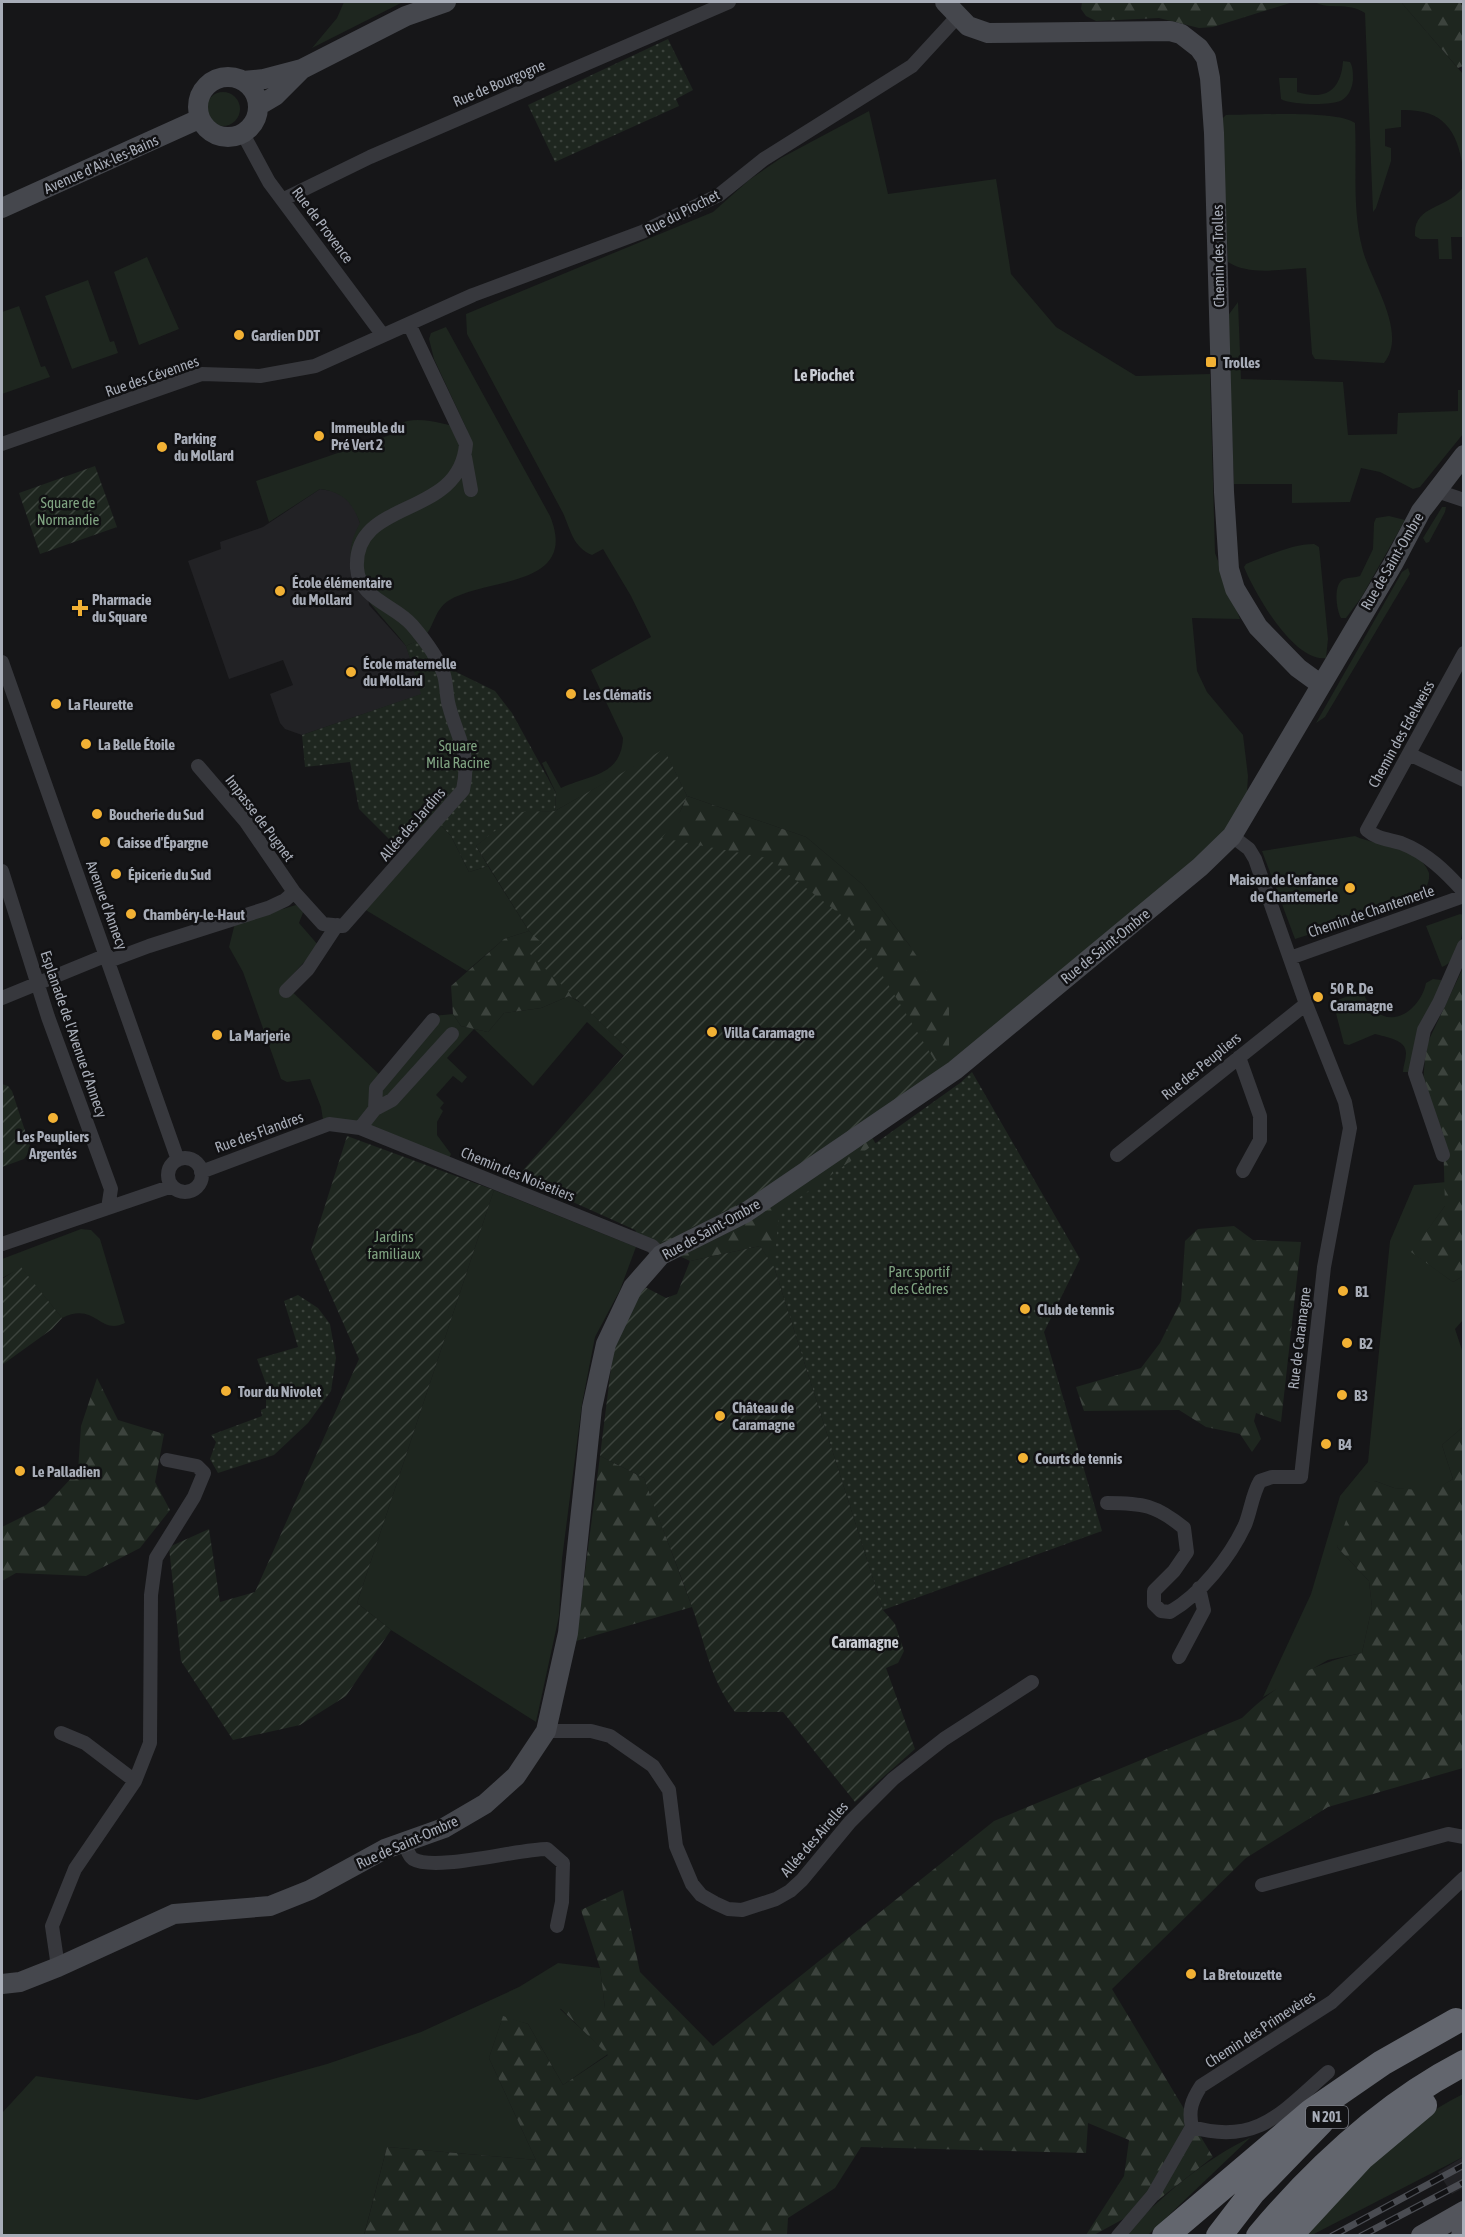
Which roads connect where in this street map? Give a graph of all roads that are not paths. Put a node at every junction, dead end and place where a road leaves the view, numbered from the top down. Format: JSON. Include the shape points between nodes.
{"nodes":[{"id":1,"x":446,"y":2,"type":"edge"},
{"id":2,"x":729,"y":2,"type":"edge"},
{"id":3,"x":951,"y":9,"type":"edge"},
{"id":4,"x":302,"y":69,"type":"junction"},
{"id":5,"x":243,"y":81,"type":"junction"},
{"id":6,"x":258,"y":106,"type":"junction"},
{"id":7,"x":199,"y":119,"type":"junction"},
{"id":8,"x":243,"y":134,"type":"junction"},
{"id":9,"x":284,"y":199,"type":"junction"},
{"id":10,"x":2,"y":208,"type":"edge"},
{"id":11,"x":409,"y":324,"type":"junction"},
{"id":12,"x":382,"y":333,"type":"junction"},
{"id":13,"x":2,"y":444,"type":"edge"},
{"id":14,"x":1464,"y":455,"type":"edge"},
{"id":15,"x":465,"y":457,"type":"junction"},
{"id":16,"x":471,"y":490,"type":"dead end"},
{"id":17,"x":1434,"y":490,"type":"junction"},
{"id":18,"x":1464,"y":500,"type":"edge"},
{"id":19,"x":1464,"y":653,"type":"edge"},
{"id":20,"x":2,"y":662,"type":"edge"},
{"id":21,"x":1320,"y":684,"type":"junction"},
{"id":22,"x":1410,"y":754,"type":"junction"},
{"id":23,"x":198,"y":766,"type":"dead end"},
{"id":24,"x":1464,"y":780,"type":"edge"},
{"id":25,"x":1367,"y":830,"type":"joint"},
{"id":26,"x":1232,"y":836,"type":"junction"},
{"id":27,"x":2,"y":871,"type":"edge"},
{"id":28,"x":294,"y":892,"type":"junction"},
{"id":29,"x":1464,"y":892,"type":"edge"},
{"id":30,"x":1464,"y":896,"type":"edge"},
{"id":31,"x":337,"y":925,"type":"junction"},
{"id":32,"x":1464,"y":946,"type":"edge"},
{"id":33,"x":108,"y":958,"type":"junction"},
{"id":34,"x":1290,"y":958,"type":"junction"},
{"id":35,"x":38,"y":983,"type":"junction"},
{"id":36,"x":286,"y":991,"type":"dead end"},
{"id":37,"x":2,"y":998,"type":"edge"},
{"id":38,"x":1306,"y":1004,"type":"junction"},
{"id":39,"x":433,"y":1020,"type":"dead end"},
{"id":40,"x":452,"y":1034,"type":"dead end"},
{"id":41,"x":1239,"y":1057,"type":"junction"},
{"id":42,"x":375,"y":1109,"type":"junction"},
{"id":43,"x":329,"y":1124,"type":"joint"},
{"id":44,"x":360,"y":1128,"type":"junction"},
{"id":45,"x":1118,"y":1155,"type":"dead end"},
{"id":46,"x":1443,"y":1155,"type":"dead end"},
{"id":47,"x":178,"y":1160,"type":"junction"},
{"id":48,"x":1243,"y":1170,"type":"dead end"},
{"id":49,"x":201,"y":1172,"type":"junction"},
{"id":50,"x":172,"y":1186,"type":"junction"},
{"id":51,"x":102,"y":1210,"type":"junction"},
{"id":52,"x":2,"y":1244,"type":"edge"},
{"id":53,"x":661,"y":1254,"type":"junction"},
{"id":54,"x":167,"y":1460,"type":"dead end"},
{"id":55,"x":1107,"y":1503,"type":"dead end"},
{"id":56,"x":1199,"y":1588,"type":"junction"},
{"id":57,"x":1179,"y":1657,"type":"dead end"},
{"id":58,"x":1032,"y":1682,"type":"dead end"},
{"id":59,"x":546,"y":1731,"type":"junction"},
{"id":60,"x":61,"y":1733,"type":"dead end"},
{"id":61,"x":135,"y":1781,"type":"junction"},
{"id":62,"x":1464,"y":1837,"type":"edge"},
{"id":63,"x":410,"y":1839,"type":"junction"},
{"id":64,"x":1464,"y":1878,"type":"edge"},
{"id":65,"x":1262,"y":1885,"type":"dead end"},
{"id":66,"x":557,"y":1926,"type":"dead end"},
{"id":67,"x":58,"y":1967,"type":"junction"},
{"id":68,"x":2,"y":1984,"type":"edge"},
{"id":69,"x":1460,"y":2019,"type":"edge"},
{"id":70,"x":1464,"y":2063,"type":"edge"},
{"id":71,"x":1328,"y":2072,"type":"dead end"},
{"id":72,"x":1464,"y":2075,"type":"edge"},
{"id":73,"x":1192,"y":2127,"type":"junction"},
{"id":74,"x":1464,"y":2212,"type":"edge"},
{"id":75,"x":1118,"y":2235,"type":"edge"},
{"id":76,"x":1165,"y":2235,"type":"edge"},
{"id":77,"x":1219,"y":2235,"type":"edge"},
{"id":78,"x":1259,"y":2235,"type":"edge"},
{"id":79,"x":1289,"y":2235,"type":"edge"},
{"id":80,"x":1422,"y":2235,"type":"edge"}],
"edges":[{"from":1,"to":4,"type":"street","via":[[406,16]]},
{"from":2,"to":9,"type":"street","name":"Rue de Bourgogne","via":[[370,157]]},
{"from":3,"to":11,"type":"street","name":"Rue du Piochet","via":[[912,66],[764,159],[719,195],[642,232],[473,295]]},
{"from":3,"to":21,"type":"street","name":"Chemin des Trolles","via":[[978,30],[999,34],[1170,31],[1190,40],[1206,58],[1214,133],[1229,569],[1235,589],[1258,627],[1298,668]]},
{"from":4,"to":5,"type":"street"},
{"from":4,"to":6,"type":"street","via":[[275,96]]},
{"from":5,"to":6,"type":"street","via":[[256,96]]},
{"from":5,"to":7,"type":"street","via":[[224,77],[206,85],[197,103]]},
{"from":6,"to":8,"type":"street","via":[[252,125]]},
{"from":7,"to":8,"type":"street","via":[[216,136]]},
{"from":7,"to":10,"type":"street","name":"Avenue d'Aix-les-Bains"},
{"from":8,"to":9,"type":"street","name":"Rue de Provence","via":[[269,182]]},
{"from":9,"to":12,"type":"street","name":"Rue de Provence"},
{"from":11,"to":12,"type":"street","name":"Rue du Piochet"},
{"from":11,"to":15,"type":"street","via":[[466,444]]},
{"from":12,"to":13,"type":"street","name":"Rue des Cévennes","via":[[315,366],[260,376],[202,374]]},
{"from":14,"to":17,"type":"street","name":"Rue de Saint-Ombre"},
{"from":15,"to":16,"type":"street"},
{"from":15,"to":31,"type":"street","name":"Allée des Jardins","via":[[458,475],[433,497],[385,518],[357,548],[357,571],[363,586],[410,622],[439,664],[467,761],[463,790],[374,893],[343,926]]},
{"from":17,"to":18,"type":"street"},
{"from":17,"to":21,"type":"street","name":"Rue de Saint-Ombre"},
{"from":19,"to":22,"type":"street","name":"Chemin des Edelweiss"},
{"from":20,"to":33,"type":"street","name":"Avenue d'Annecy"},
{"from":21,"to":26,"type":"street","name":"Rue de Saint-Ombre"},
{"from":22,"to":24,"type":"street"},
{"from":22,"to":25,"type":"street","name":"Chemin des Edelweiss"},
{"from":23,"to":28,"type":"street","name":"Impasse de Pugnet","via":[[246,822]]},
{"from":25,"to":29,"type":"street","name":"Chemin de Chantemerle","via":[[1419,852],[1443,869]]},
{"from":26,"to":34,"type":"street","name":"Rue de Caramagne","via":[[1255,859]]},
{"from":26,"to":53,"type":"street","name":"Rue de Saint-Ombre","via":[[1172,891],[955,1070],[745,1213]]},
{"from":27,"to":35,"type":"street","name":"Esplanade de l'Avenue d'Annecy"},
{"from":28,"to":31,"type":"street","via":[[323,924]]},
{"from":28,"to":33,"type":"street","via":[[268,908]]},
{"from":30,"to":34,"type":"street","name":"Chemin de Chantemerle"},
{"from":31,"to":36,"type":"street","name":"Allée des Jardins","via":[[308,969]]},
{"from":32,"to":46,"type":"street","via":[[1424,1030],[1415,1073]]},
{"from":33,"to":35,"type":"street"},
{"from":33,"to":47,"type":"street","name":"Avenue d'Annecy"},
{"from":34,"to":38,"type":"street","name":"Rue de Caramagne"},
{"from":35,"to":37,"type":"street"},
{"from":35,"to":51,"type":"street","name":"Esplanade de l'Avenue d'Annecy","via":[[111,1189]]},
{"from":38,"to":41,"type":"street","name":"Rue des Peupliers"},
{"from":38,"to":56,"type":"street","name":"Rue de Caramagne","via":[[1345,1102],[1350,1128],[1324,1267],[1301,1477],[1260,1481],[1245,1525],[1216,1571]]},
{"from":39,"to":42,"type":"street","via":[[376,1088]]},
{"from":40,"to":42,"type":"street","via":[[392,1100]]},
{"from":41,"to":45,"type":"street","name":"Rue des Peupliers"},
{"from":41,"to":48,"type":"street","via":[[1260,1116],[1260,1140]]},
{"from":42,"to":44,"type":"street"},
{"from":43,"to":44,"type":"street","name":"Chemin des Noisetiers"},
{"from":43,"to":49,"type":"street","name":"Rue des Flandres"},
{"from":44,"to":53,"type":"street","name":"Chemin des Noisetiers","via":[[651,1246]]},
{"from":47,"to":49,"type":"street","via":[[193,1160]]},
{"from":47,"to":50,"type":"street","via":[[169,1172]]},
{"from":49,"to":50,"type":"street","via":[[200,1183],[192,1190],[181,1192]]},
{"from":50,"to":51,"type":"street"},
{"from":51,"to":52,"type":"street"},
{"from":53,"to":59,"type":"street","name":"Rue de Saint-Ombre","via":[[633,1287],[606,1344],[592,1408],[568,1633]]},
{"from":54,"to":61,"type":"street","via":[[197,1466],[204,1473],[199,1488],[156,1558],[151,1595],[150,1743]]},
{"from":55,"to":56,"type":"street","name":"Rue de Caramagne","via":[[1132,1503],[1162,1510],[1184,1528],[1187,1552],[1154,1591],[1154,1604],[1161,1611],[1179,1607]]},
{"from":56,"to":57,"type":"street","via":[[1204,1610]]},
{"from":58,"to":59,"type":"street","name":"Allée des Airelles","via":[[944,1739],[893,1779],[790,1891],[768,1903],[742,1910],[715,1903],[692,1884],[676,1846],[669,1790],[653,1766],[610,1736],[591,1731]]},
{"from":59,"to":63,"type":"street","name":"Rue de Saint-Ombre","via":[[516,1776],[485,1804],[444,1828]]},
{"from":60,"to":61,"type":"street","via":[[85,1743]]},
{"from":61,"to":67,"type":"street","via":[[75,1869],[52,1926]]},
{"from":62,"to":65,"type":"street","via":[[1448,1834]]},
{"from":63,"to":66,"type":"street","via":[[408,1854],[434,1863],[547,1849],[563,1863]]},
{"from":63,"to":67,"type":"street","name":"Rue de Saint-Ombre","via":[[270,1906],[174,1914]]},
{"from":64,"to":73,"type":"street","name":"Chemin des Primevères","via":[[1332,2002],[1201,2086],[1192,2101]]},
{"from":67,"to":68,"type":"street","name":"Rue de Saint-Ombre","via":[[20,1982]]},
{"from":69,"to":76,"type":"highway","via":[[1382,2063],[1311,2112]]},
{"from":69,"to":77,"type":"highway","number":"N 201","via":[[1376,2076],[1317,2126],[1252,2193]]},
{"from":70,"to":78,"type":"highway","number":"N 201","via":[[1408,2097],[1358,2135],[1291,2198]]},
{"from":71,"to":73,"type":"street","via":[[1260,2127],[1228,2133]]},
{"from":72,"to":79,"type":"highway","via":[[1362,2157]]},
{"from":73,"to":75,"type":"street","name":"Chemin des Primevères","via":[[1153,2195]]},
{"from":74,"to":80,"type":"main road"}]}
